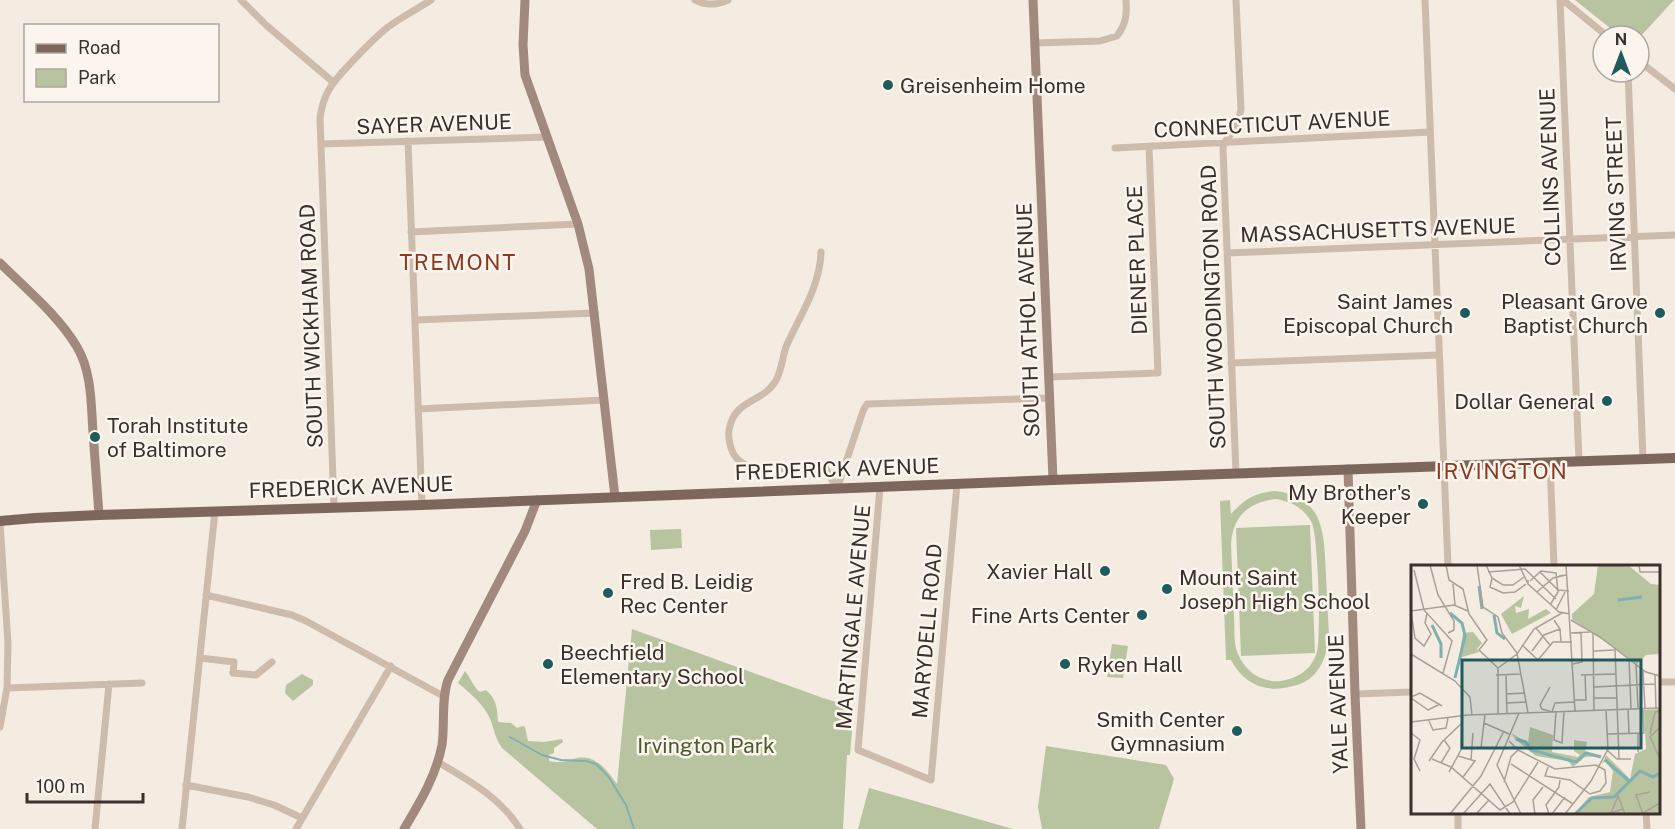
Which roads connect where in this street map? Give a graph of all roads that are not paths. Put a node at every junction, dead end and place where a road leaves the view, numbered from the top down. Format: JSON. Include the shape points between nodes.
{"nodes":[{"id":1,"x":242,"y":0,"type":"edge"},
{"id":2,"x":431,"y":0,"type":"edge"},
{"id":3,"x":525,"y":0,"type":"edge"},
{"id":4,"x":695,"y":0,"type":"edge"},
{"id":5,"x":728,"y":0,"type":"edge"},
{"id":6,"x":1033,"y":0,"type":"edge"},
{"id":7,"x":1126,"y":0,"type":"edge"},
{"id":8,"x":1236,"y":0,"type":"edge"},
{"id":9,"x":1425,"y":0,"type":"edge"},
{"id":10,"x":1561,"y":0,"type":"edge"},
{"id":11,"x":1592,"y":24,"type":"edge"},
{"id":12,"x":1035,"y":43,"type":"junction"},
{"id":13,"x":1651,"y":70,"type":"edge"},
{"id":14,"x":333,"y":82,"type":"junction"},
{"id":15,"x":1629,"y":84,"type":"edge"},
{"id":16,"x":1675,"y":89,"type":"edge"},
{"id":17,"x":1430,"y":132,"type":"junction"},
{"id":18,"x":547,"y":137,"type":"junction"},
{"id":19,"x":408,"y":141,"type":"junction"},
{"id":20,"x":1224,"y":143,"type":"junction"},
{"id":21,"x":321,"y":144,"type":"junction"},
{"id":22,"x":1149,"y":147,"type":"junction"},
{"id":23,"x":1116,"y":148,"type":"dead end"},
{"id":24,"x":578,"y":224,"type":"junction"},
{"id":25,"x":411,"y":232,"type":"junction"},
{"id":26,"x":1675,"y":235,"type":"edge"},
{"id":27,"x":1635,"y":237,"type":"junction"},
{"id":28,"x":1569,"y":239,"type":"junction"},
{"id":29,"x":1435,"y":244,"type":"junction"},
{"id":30,"x":821,"y":252,"type":"dead end"},
{"id":31,"x":1227,"y":253,"type":"junction"},
{"id":32,"x":0,"y":263,"type":"edge"},
{"id":33,"x":595,"y":313,"type":"junction"},
{"id":34,"x":414,"y":320,"type":"junction"},
{"id":35,"x":1439,"y":355,"type":"junction"},
{"id":36,"x":1231,"y":363,"type":"junction"},
{"id":37,"x":1048,"y":377,"type":"junction"},
{"id":38,"x":1049,"y":398,"type":"junction"},
{"id":39,"x":604,"y":400,"type":"junction"},
{"id":40,"x":418,"y":409,"type":"junction"},
{"id":41,"x":1675,"y":458,"type":"edge"},
{"id":42,"x":1643,"y":459,"type":"junction"},
{"id":43,"x":1579,"y":461,"type":"junction"},
{"id":44,"x":1550,"y":462,"type":"junction"},
{"id":45,"x":1444,"y":465,"type":"junction"},
{"id":46,"x":1348,"y":469,"type":"junction"},
{"id":47,"x":1236,"y":473,"type":"junction"},
{"id":48,"x":1053,"y":480,"type":"junction"},
{"id":49,"x":957,"y":484,"type":"junction"},
{"id":50,"x":880,"y":487,"type":"junction"},
{"id":51,"x":837,"y":489,"type":"junction"},
{"id":52,"x":615,"y":497,"type":"junction"},
{"id":53,"x":537,"y":500,"type":"junction"},
{"id":54,"x":422,"y":505,"type":"junction"},
{"id":55,"x":334,"y":507,"type":"junction"},
{"id":56,"x":215,"y":511,"type":"junction"},
{"id":57,"x":99,"y":514,"type":"junction"},
{"id":58,"x":0,"y":522,"type":"edge"},
{"id":59,"x":1448,"y":565,"type":"edge"},
{"id":60,"x":1554,"y":565,"type":"edge"},
{"id":61,"x":206,"y":595,"type":"junction"},
{"id":62,"x":3,"y":598,"type":"edge"},
{"id":63,"x":200,"y":658,"type":"junction"},
{"id":64,"x":272,"y":662,"type":"dead end"},
{"id":65,"x":391,"y":666,"type":"junction"},
{"id":66,"x":142,"y":683,"type":"dead end"},
{"id":67,"x":109,"y":684,"type":"junction"},
{"id":68,"x":7,"y":688,"type":"junction"},
{"id":69,"x":1411,"y":692,"type":"edge"},
{"id":70,"x":1355,"y":694,"type":"junction"},
{"id":71,"x":445,"y":697,"type":"junction"},
{"id":72,"x":0,"y":727,"type":"edge"},
{"id":73,"x":858,"y":750,"type":"joint"},
{"id":74,"x":438,"y":762,"type":"junction"},
{"id":75,"x":186,"y":785,"type":"junction"},
{"id":76,"x":1646,"y":814,"type":"edge"},
{"id":77,"x":302,"y":818,"type":"junction"},
{"id":78,"x":95,"y":829,"type":"edge"},
{"id":79,"x":182,"y":829,"type":"edge"},
{"id":80,"x":296,"y":829,"type":"edge"},
{"id":81,"x":404,"y":829,"type":"edge"},
{"id":82,"x":519,"y":829,"type":"edge"},
{"id":83,"x":1361,"y":829,"type":"edge"},
{"id":84,"x":1647,"y":829,"type":"edge"}],
"edges":[{"from":1,"to":14,"type":"street"},
{"from":2,"to":14,"type":"street","name":"SOUTH WICKHAM ROAD","via":[[380,34]]},
{"from":3,"to":18,"type":"street","via":[[524,66]]},
{"from":4,"to":5,"type":"street","via":[[706,4]]},
{"from":6,"to":12,"type":"street","name":"SOUTH ATHOL AVENUE"},
{"from":7,"to":12,"type":"street","via":[[1127,15],[1117,36]]},
{"from":8,"to":20,"type":"street","name":"SOUTH WOODINGTON ROAD","via":[[1241,110],[1236,127]]},
{"from":9,"to":17,"type":"street"},
{"from":10,"to":11,"type":"street"},
{"from":10,"to":28,"type":"street","name":"COLLINS AVENUE"},
{"from":12,"to":37,"type":"street","name":"SOUTH ATHOL AVENUE"},
{"from":13,"to":16,"type":"street"},
{"from":14,"to":21,"type":"street","name":"SOUTH WICKHAM ROAD","via":[[321,107]]},
{"from":15,"to":27,"type":"street","name":"IRVING STREET"},
{"from":17,"to":20,"type":"street","name":"CONNECTICUT AVENUE"},
{"from":17,"to":29,"type":"street"},
{"from":18,"to":19,"type":"street","name":"SAYER AVENUE"},
{"from":18,"to":24,"type":"street"},
{"from":19,"to":21,"type":"street","name":"SAYER AVENUE"},
{"from":19,"to":25,"type":"street"},
{"from":20,"to":22,"type":"street","name":"CONNECTICUT AVENUE"},
{"from":20,"to":31,"type":"street","name":"SOUTH WOODINGTON ROAD"},
{"from":21,"to":55,"type":"street","name":"SOUTH WICKHAM ROAD"},
{"from":22,"to":23,"type":"street","name":"CONNECTICUT AVENUE"},
{"from":22,"to":37,"type":"street","name":"DIENER PLACE","via":[[1158,373]]},
{"from":24,"to":25,"type":"street"},
{"from":24,"to":33,"type":"street"},
{"from":25,"to":34,"type":"street"},
{"from":26,"to":27,"type":"street","name":"MASSACHUSETTS AVENUE"},
{"from":27,"to":28,"type":"street","name":"MASSACHUSETTS AVENUE"},
{"from":27,"to":42,"type":"street","name":"IRVING STREET"},
{"from":28,"to":29,"type":"street","name":"MASSACHUSETTS AVENUE"},
{"from":28,"to":43,"type":"street","name":"COLLINS AVENUE"},
{"from":29,"to":31,"type":"street","name":"MASSACHUSETTS AVENUE"},
{"from":29,"to":35,"type":"street"},
{"from":30,"to":51,"type":"street","via":[[819,275],[785,350],[779,375],[763,394],[740,407],[731,421],[729,437],[733,453],[746,465],[755,469],[825,467]]},
{"from":31,"to":36,"type":"street","name":"SOUTH WOODINGTON ROAD"},
{"from":32,"to":57,"type":"street","via":[[58,321],[84,362]]},
{"from":33,"to":34,"type":"street"},
{"from":33,"to":39,"type":"street"},
{"from":34,"to":40,"type":"street"},
{"from":35,"to":36,"type":"street"},
{"from":35,"to":45,"type":"street"},
{"from":36,"to":47,"type":"street","name":"SOUTH WOODINGTON ROAD"},
{"from":37,"to":38,"type":"street","name":"SOUTH ATHOL AVENUE"},
{"from":38,"to":48,"type":"street","name":"SOUTH ATHOL AVENUE"},
{"from":38,"to":51,"type":"street","name":"MARTINGALE AVENUE","via":[[867,404]]},
{"from":39,"to":40,"type":"street"},
{"from":39,"to":52,"type":"street"},
{"from":40,"to":54,"type":"street"},
{"from":41,"to":42,"type":"main road","name":"FREDERICK AVENUE"},
{"from":42,"to":43,"type":"main road","name":"FREDERICK AVENUE"},
{"from":43,"to":44,"type":"main road","name":"FREDERICK AVENUE"},
{"from":44,"to":45,"type":"main road","name":"FREDERICK AVENUE"},
{"from":44,"to":60,"type":"street"},
{"from":45,"to":46,"type":"main road","name":"FREDERICK AVENUE"},
{"from":45,"to":59,"type":"street"},
{"from":46,"to":47,"type":"main road","name":"FREDERICK AVENUE"},
{"from":46,"to":70,"type":"street","name":"YALE AVENUE"},
{"from":47,"to":48,"type":"main road","name":"FREDERICK AVENUE"},
{"from":48,"to":49,"type":"main road","name":"FREDERICK AVENUE"},
{"from":49,"to":50,"type":"main road","name":"FREDERICK AVENUE"},
{"from":49,"to":73,"type":"street","name":"MARYDELL ROAD","via":[[931,780]]},
{"from":50,"to":51,"type":"main road","name":"FREDERICK AVENUE"},
{"from":50,"to":73,"type":"street","name":"MARTINGALE AVENUE"},
{"from":51,"to":52,"type":"main road","name":"FREDERICK AVENUE"},
{"from":52,"to":53,"type":"main road","name":"FREDERICK AVENUE"},
{"from":53,"to":54,"type":"main road","name":"FREDERICK AVENUE"},
{"from":53,"to":71,"type":"street","via":[[452,672]]},
{"from":54,"to":55,"type":"main road","name":"FREDERICK AVENUE"},
{"from":55,"to":56,"type":"main road","name":"FREDERICK AVENUE"},
{"from":56,"to":57,"type":"main road","name":"FREDERICK AVENUE"},
{"from":56,"to":61,"type":"street"},
{"from":57,"to":58,"type":"main road","name":"FREDERICK AVENUE"},
{"from":58,"to":62,"type":"street"},
{"from":61,"to":63,"type":"street"},
{"from":61,"to":65,"type":"street","via":[[292,615]]},
{"from":62,"to":68,"type":"street"},
{"from":63,"to":64,"type":"street","via":[[234,662],[233,673],[256,675]]},
{"from":63,"to":75,"type":"street"},
{"from":65,"to":71,"type":"street"},
{"from":65,"to":77,"type":"street"},
{"from":66,"to":67,"type":"street"},
{"from":67,"to":68,"type":"street"},
{"from":67,"to":78,"type":"street"},
{"from":68,"to":72,"type":"street"},
{"from":69,"to":70,"type":"street"},
{"from":70,"to":83,"type":"street","name":"YALE AVENUE"},
{"from":71,"to":74,"type":"street"},
{"from":74,"to":81,"type":"street"},
{"from":74,"to":82,"type":"street","via":[[491,796]]},
{"from":75,"to":77,"type":"street","via":[[265,802]]},
{"from":75,"to":79,"type":"street"},
{"from":76,"to":84,"type":"street"},
{"from":77,"to":80,"type":"street"}]}
